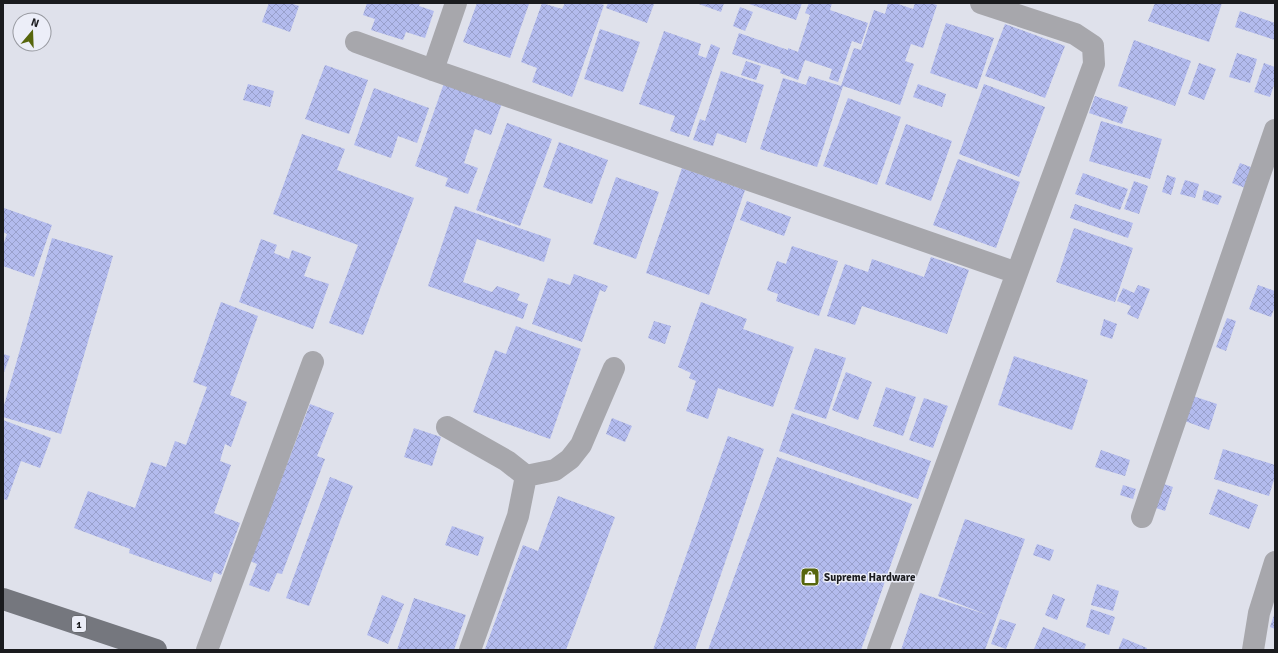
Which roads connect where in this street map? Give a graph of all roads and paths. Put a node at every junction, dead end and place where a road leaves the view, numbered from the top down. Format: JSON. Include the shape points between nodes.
{"nodes":[{"id":1,"x":456,"y":3,"type":"edge"},
{"id":2,"x":981,"y":3,"type":"edge"},
{"id":3,"x":356,"y":42,"type":"dead end"},
{"id":4,"x":433,"y":70,"type":"junction"},
{"id":5,"x":1275,"y":130,"type":"edge"},
{"id":6,"x":1017,"y":273,"type":"junction"},
{"id":7,"x":313,"y":362,"type":"dead end"},
{"id":8,"x":614,"y":368,"type":"dead end"},
{"id":9,"x":447,"y":427,"type":"dead end"},
{"id":10,"x":526,"y":476,"type":"junction"},
{"id":11,"x":1142,"y":517,"type":"dead end"},
{"id":12,"x":1275,"y":562,"type":"edge"},
{"id":13,"x":3,"y":599,"type":"edge"},
{"id":14,"x":156,"y":650,"type":"edge"},
{"id":15,"x":207,"y":650,"type":"edge"},
{"id":16,"x":470,"y":650,"type":"edge"},
{"id":17,"x":878,"y":650,"type":"edge"},
{"id":18,"x":1253,"y":650,"type":"edge"}],
"edges":[{"from":1,"to":4,"type":"street"},
{"from":2,"to":6,"type":"street","via":[[1075,34],[1092,46],[1094,64]]},
{"from":3,"to":4,"type":"street"},
{"from":4,"to":6,"type":"street"},
{"from":5,"to":11,"type":"street"},
{"from":6,"to":17,"type":"street"},
{"from":7,"to":15,"type":"street"},
{"from":8,"to":10,"type":"street","via":[[581,445],[570,459],[555,470]]},
{"from":9,"to":10,"type":"street","via":[[507,461]]},
{"from":10,"to":16,"type":"street","via":[[518,516]]},
{"from":12,"to":18,"type":"street","via":[[1259,613]]},
{"from":13,"to":14,"type":"main road","number":"1"}]}
